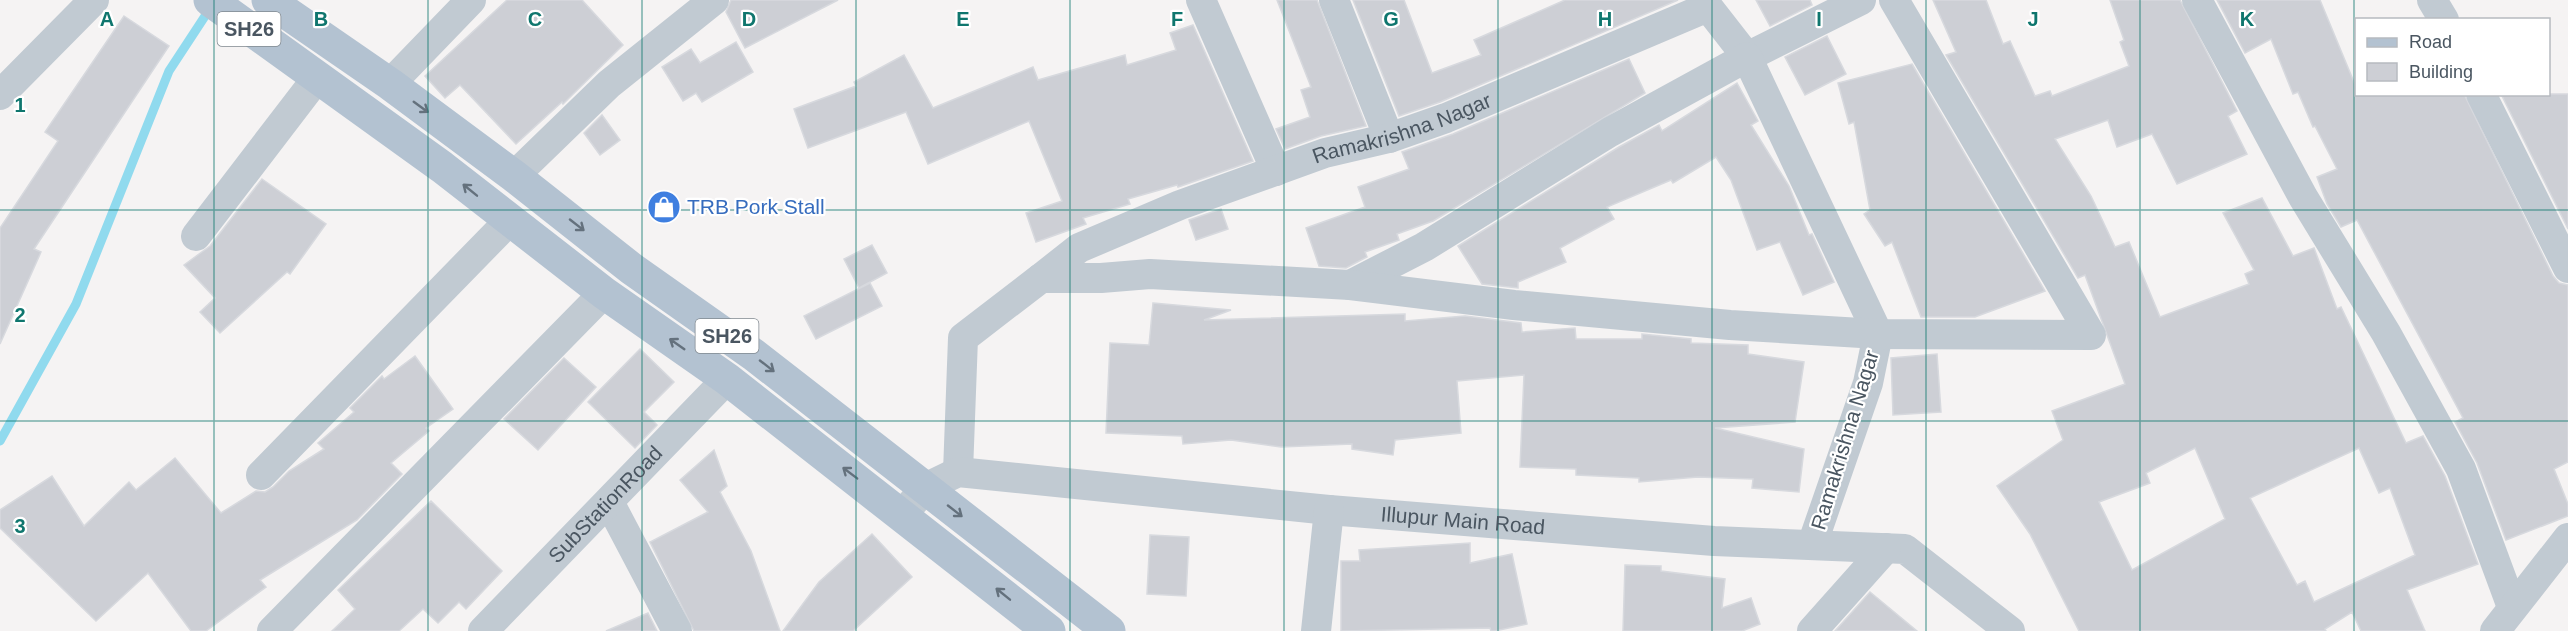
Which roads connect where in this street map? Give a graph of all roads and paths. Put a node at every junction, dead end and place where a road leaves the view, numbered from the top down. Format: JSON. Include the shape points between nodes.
{"nodes":[{"id":1,"x":94,"y":0,"type":"edge"},
{"id":2,"x":210,"y":0,"type":"edge"},
{"id":3,"x":268,"y":0,"type":"edge"},
{"id":4,"x":471,"y":0,"type":"edge"},
{"id":5,"x":714,"y":0,"type":"edge"},
{"id":6,"x":1201,"y":0,"type":"edge"},
{"id":7,"x":1334,"y":0,"type":"edge"},
{"id":8,"x":1861,"y":0,"type":"edge"},
{"id":9,"x":1894,"y":0,"type":"edge"},
{"id":10,"x":2197,"y":0,"type":"edge"},
{"id":11,"x":2432,"y":0,"type":"edge"},
{"id":12,"x":1707,"y":3,"type":"edge"},
{"id":13,"x":2443,"y":18,"type":"edge"},
{"id":14,"x":1747,"y":57,"type":"junction"},
{"id":15,"x":317,"y":78,"type":"junction"},
{"id":16,"x":390,"y":84,"type":"junction"},
{"id":17,"x":0,"y":95,"type":"edge"},
{"id":18,"x":2482,"y":96,"type":"edge"},
{"id":19,"x":1389,"y":138,"type":"junction"},
{"id":20,"x":1276,"y":171,"type":"junction"},
{"id":21,"x":514,"y":176,"type":"junction"},
{"id":22,"x":509,"y":221,"type":"junction"},
{"id":23,"x":196,"y":236,"type":"dead end"},
{"id":24,"x":2568,"y":268,"type":"edge"},
{"id":25,"x":1041,"y":278,"type":"junction"},
{"id":26,"x":1350,"y":285,"type":"junction"},
{"id":27,"x":604,"y":293,"type":"junction"},
{"id":28,"x":1878,"y":334,"type":"junction"},
{"id":29,"x":727,"y":379,"type":"junction"},
{"id":30,"x":958,"y":472,"type":"junction"},
{"id":31,"x":261,"y":475,"type":"dead end"},
{"id":32,"x":925,"y":488,"type":"junction"},
{"id":33,"x":609,"y":502,"type":"junction"},
{"id":34,"x":1329,"y":510,"type":"junction"},
{"id":35,"x":903,"y":514,"type":"junction"},
{"id":36,"x":2568,"y":538,"type":"edge"},
{"id":37,"x":1812,"y":545,"type":"junction"},
{"id":38,"x":1886,"y":548,"type":"junction"},
{"id":39,"x":2512,"y":607,"type":"junction"},
{"id":40,"x":272,"y":631,"type":"edge"},
{"id":41,"x":483,"y":631,"type":"edge"},
{"id":42,"x":677,"y":631,"type":"edge"},
{"id":43,"x":1049,"y":631,"type":"edge"},
{"id":44,"x":1109,"y":631,"type":"edge"},
{"id":45,"x":1316,"y":631,"type":"edge"},
{"id":46,"x":1812,"y":631,"type":"edge"},
{"id":47,"x":2010,"y":631,"type":"edge"},
{"id":48,"x":2495,"y":631,"type":"edge"}],
"edges":[{"from":1,"to":17,"type":"street"},
{"from":2,"to":15,"type":"main road","number":"SH26"},
{"from":3,"to":16,"type":"main road","number":"SH26"},
{"from":4,"to":16,"type":"street"},
{"from":5,"to":21,"type":"street","via":[[609,84]]},
{"from":6,"to":20,"type":"street"},
{"from":7,"to":19,"type":"street"},
{"from":8,"to":14,"type":"street"},
{"from":9,"to":28,"type":"street","via":[[2091,335]]},
{"from":10,"to":39,"type":"street","via":[[2302,197],[2386,333],[2461,469]]},
{"from":11,"to":13,"type":"street"},
{"from":12,"to":14,"type":"street","name":"Ramakrishna Nagar"},
{"from":12,"to":19,"type":"street","name":"Ramakrishna Nagar","via":[[1446,118]]},
{"from":14,"to":26,"type":"street","via":[[1610,132],[1424,247]]},
{"from":14,"to":28,"type":"street","name":"Ramakrishna Nagar"},
{"from":22,"to":15,"type":"main road","number":"SH26","one_way":true,"via":[[442,167]]},
{"from":15,"to":23,"type":"street"},
{"from":16,"to":21,"type":"main road","number":"SH26","one_way":true},
{"from":18,"to":24,"type":"street"},
{"from":19,"to":20,"type":"street","name":"Ramakrishna Nagar","via":[[1325,153]]},
{"from":20,"to":25,"type":"street","name":"Ramakrishna Nagar","via":[[1180,205],[1079,248]]},
{"from":21,"to":32,"type":"main road","number":"SH26","one_way":true},
{"from":22,"to":27,"type":"main road","number":"SH26"},
{"from":22,"to":31,"type":"street"},
{"from":25,"to":26,"type":"street","name":"Ramakrishna Nagar","via":[[1150,274]]},
{"from":25,"to":30,"type":"street","name":"Ramakrishna Nagar","via":[[963,338]]},
{"from":26,"to":28,"type":"street","name":"Ramakrishna Nagar","via":[[1628,316]]},
{"from":29,"to":27,"type":"main road","number":"SH26","one_way":true},
{"from":27,"to":40,"type":"street"},
{"from":28,"to":37,"type":"street","name":"Ramakrishna Nagar","via":[[1868,383]]},
{"from":29,"to":33,"type":"street","name":"SubStationRoad"},
{"from":35,"to":29,"type":"main road","number":"SH26","one_way":true},
{"from":30,"to":32,"type":"street"},
{"from":30,"to":34,"type":"street","name":"Illupur Main Road"},
{"from":32,"to":35,"type":"street"},
{"from":32,"to":44,"type":"main road","number":"SH26","one_way":true},
{"from":33,"to":41,"type":"street","name":"SubStationRoad"},
{"from":33,"to":42,"type":"street"},
{"from":34,"to":37,"type":"street","name":"Illupur Main Road","via":[[1714,541]]},
{"from":34,"to":45,"type":"street"},
{"from":43,"to":35,"type":"main road","number":"SH26","one_way":true},
{"from":36,"to":39,"type":"street"},
{"from":37,"to":38,"type":"street","name":"Illupur Main Road"},
{"from":38,"to":46,"type":"street"},
{"from":38,"to":47,"type":"street","name":"Illupur Main Road","via":[[1905,549]]},
{"from":39,"to":48,"type":"street"}]}
